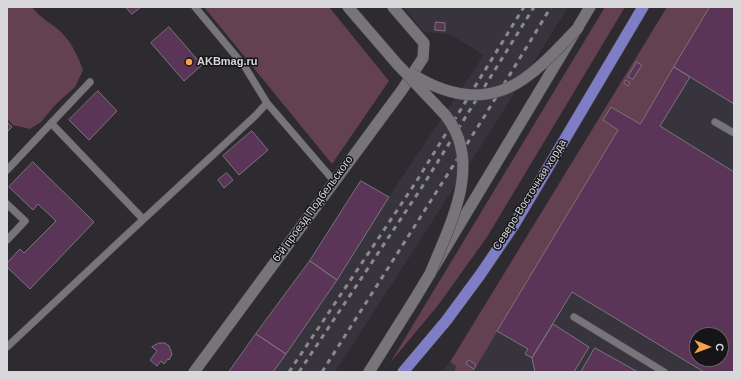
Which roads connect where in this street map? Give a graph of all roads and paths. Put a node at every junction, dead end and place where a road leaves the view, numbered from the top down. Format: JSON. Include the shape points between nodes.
{"nodes":[{"id":1,"x":196,"y":7,"type":"edge"},
{"id":2,"x":348,"y":7,"type":"edge"},
{"id":3,"x":393,"y":7,"type":"edge"},
{"id":4,"x":590,"y":7,"type":"edge"},
{"id":5,"x":643,"y":7,"type":"edge"},
{"id":6,"x":578,"y":28,"type":"junction"},
{"id":7,"x":398,"y":65,"type":"junction"},
{"id":8,"x":90,"y":82,"type":"dead end"},
{"id":9,"x":267,"y":102,"type":"junction"},
{"id":10,"x":715,"y":122,"type":"dead end"},
{"id":11,"x":51,"y":123,"type":"junction"},
{"id":12,"x":734,"y":133,"type":"edge"},
{"id":13,"x":7,"y":170,"type":"edge"},
{"id":14,"x":334,"y":181,"type":"junction"},
{"id":15,"x":7,"y":204,"type":"edge"},
{"id":16,"x":143,"y":219,"type":"junction"},
{"id":17,"x":7,"y":240,"type":"edge"},
{"id":18,"x":430,"y":274,"type":"junction"},
{"id":19,"x":574,"y":317,"type":"dead end"},
{"id":20,"x":7,"y":347,"type":"edge"},
{"id":21,"x":655,"y":369,"type":"edge"},
{"id":22,"x":194,"y":372,"type":"edge"},
{"id":23,"x":369,"y":372,"type":"edge"},
{"id":24,"x":402,"y":372,"type":"edge"},
{"id":25,"x":664,"y":372,"type":"edge"}],
"edges":[{"from":1,"to":9,"type":"lane","via":[[245,67]]},
{"from":2,"to":7,"type":"street"},
{"from":3,"to":14,"type":"street","name":"6-й проезд Подбельского","via":[[424,43],[423,58]]},
{"from":4,"to":6,"type":"street"},
{"from":5,"to":24,"type":"main road","name":"Северо-Восточная хорда","via":[[514,225],[459,303]]},
{"from":6,"to":7,"type":"street","bridge":true,"via":[[531,74],[510,87],[488,94],[466,95],[447,91],[418,78]]},
{"from":6,"to":18,"type":"street","bridge":true},
{"from":7,"to":18,"type":"street","bridge":true,"via":[[446,115],[456,132],[463,154],[461,190],[457,205]]},
{"from":8,"to":11,"type":"lane"},
{"from":9,"to":14,"type":"lane"},
{"from":9,"to":16,"type":"lane"},
{"from":10,"to":12,"type":"lane"},
{"from":11,"to":13,"type":"lane"},
{"from":11,"to":16,"type":"lane"},
{"from":14,"to":22,"type":"street","name":"6-й проезд Подбельского"},
{"from":15,"to":17,"type":"lane","via":[[25,221]]},
{"from":16,"to":20,"type":"lane"},
{"from":18,"to":23,"type":"street"},
{"from":19,"to":21,"type":"lane"},
{"from":21,"to":25,"type":"lane"}]}
